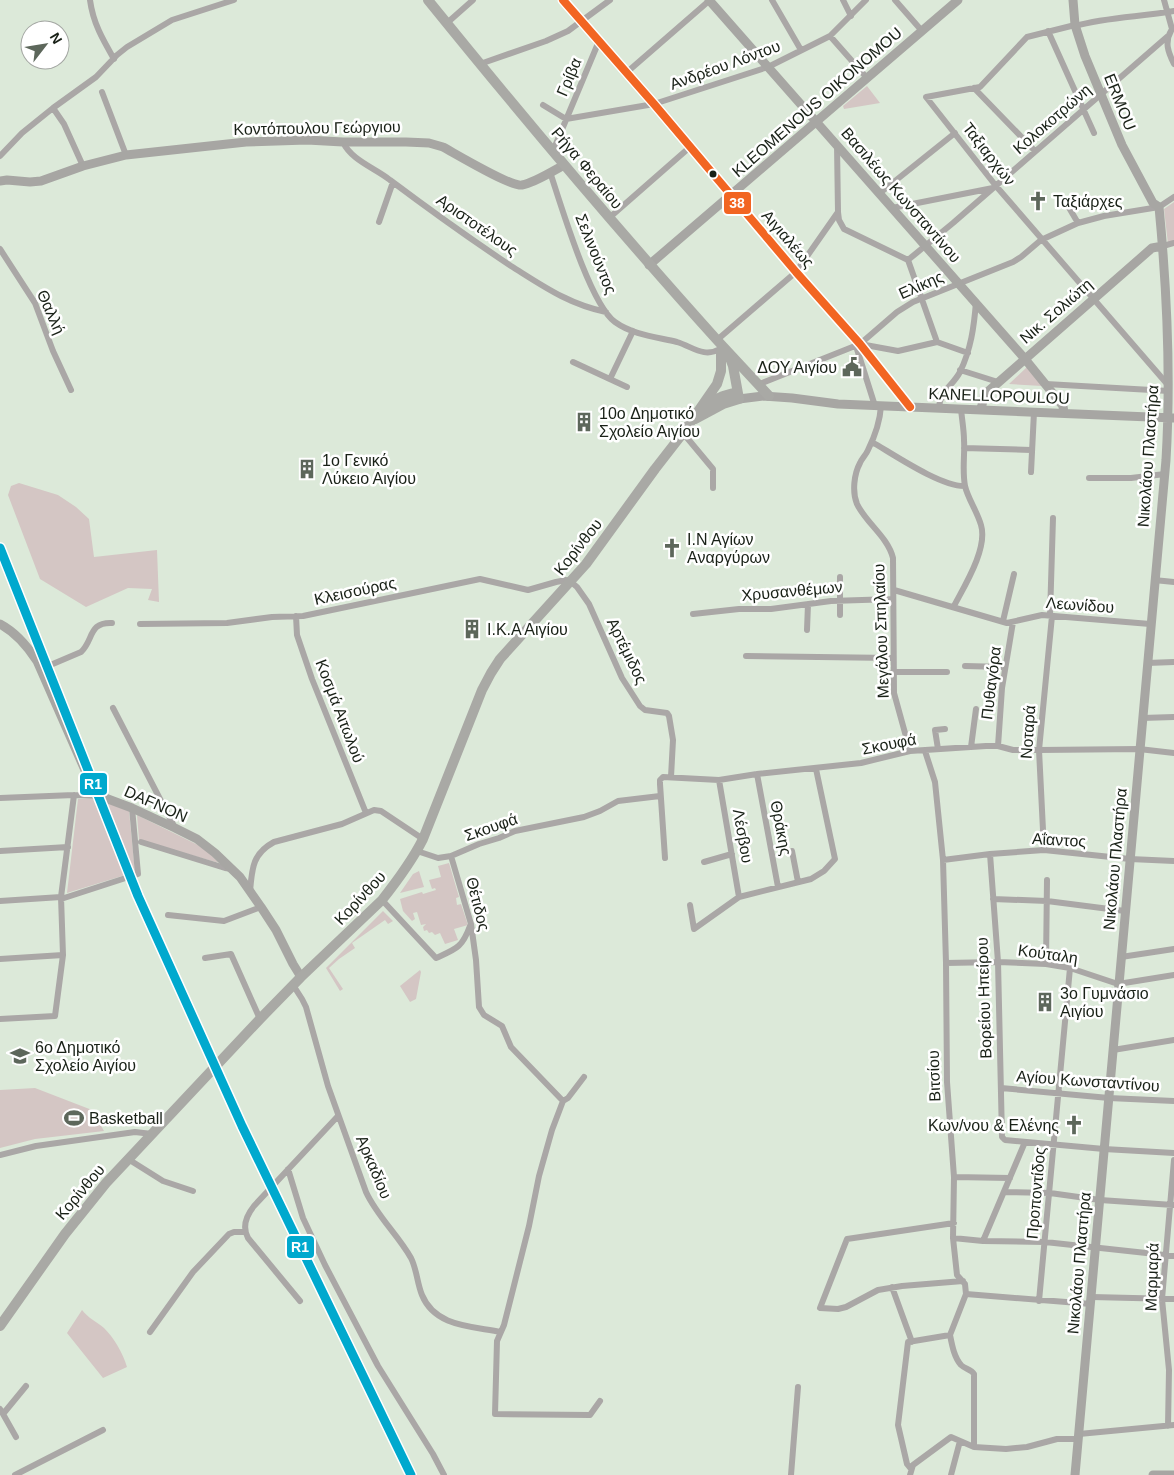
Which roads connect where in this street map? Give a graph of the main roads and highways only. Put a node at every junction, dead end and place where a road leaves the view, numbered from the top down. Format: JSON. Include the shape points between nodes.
{"nodes":[{"id":1,"x":428,"y":0,"type":"edge"},
{"id":2,"x":563,"y":0,"type":"edge"},
{"id":3,"x":709,"y":0,"type":"edge"},
{"id":4,"x":958,"y":0,"type":"edge"},
{"id":5,"x":1073,"y":0,"type":"edge"},
{"id":6,"x":816,"y":122,"type":"junction"},
{"id":7,"x":564,"y":165,"type":"junction"},
{"id":8,"x":0,"y":181,"type":"edge"},
{"id":9,"x":731,"y":195,"type":"junction"},
{"id":10,"x":1159,"y":206,"type":"joint"},
{"id":11,"x":1163,"y":246,"type":"junction"},
{"id":12,"x":649,"y":265,"type":"junction"},
{"id":13,"x":721,"y":348,"type":"junction"},
{"id":14,"x":1025,"y":358,"type":"junction"},
{"id":15,"x":735,"y":396,"type":"junction"},
{"id":16,"x":766,"y":396,"type":"junction"},
{"id":17,"x":910,"y":407,"type":"junction"},
{"id":18,"x":700,"y":408,"type":"junction"},
{"id":19,"x":981,"y":410,"type":"junction"},
{"id":20,"x":1064,"y":413,"type":"junction"},
{"id":21,"x":1171,"y":418,"type":"edge"},
{"id":22,"x":692,"y":421,"type":"junction"},
{"id":23,"x":0,"y":624,"type":"edge"},
{"id":24,"x":302,"y":977,"type":"junction"},
{"id":25,"x":0,"y":1326,"type":"edge"},
{"id":26,"x":1075,"y":1475,"type":"edge"},
{"id":27,"x":1153,"y":1475,"type":"edge"},
{"id":28,"x":1174,"y":1475,"type":"edge"}],
"edges":[{"from":1,"to":7,"type":"main road","name":"Ρήγα Φεραίου"},
{"from":2,"to":9,"type":"main road","name":"Αιγιαλέως"},
{"from":3,"to":6,"type":"main road","name":"Βασιλέως Κωνσταντίνου"},
{"from":4,"to":6,"type":"main road","name":"KLEOMENOUS OIKONOMOU"},
{"from":5,"to":10,"type":"main road","name":"ERMOU","via":[[1075,25],[1100,94],[1122,146],[1154,203]]},
{"from":6,"to":9,"type":"main road","name":"KLEOMENOUS OIKONOMOU"},
{"from":6,"to":14,"type":"main road","name":"Βασιλέως Κωνσταντίνου"},
{"from":7,"to":8,"type":"main road","name":"Κοντόπουλου Γεώργιου","via":[[519,185],[435,144],[307,140],[246,142],[126,155],[41,181]]},
{"from":7,"to":12,"type":"main road","name":"Ρήγα Φεραίου"},
{"from":9,"to":12,"type":"main road","name":"KLEOMENOUS OIKONOMOU"},
{"from":9,"to":17,"type":"main road","name":"Αιγιαλέως"},
{"from":10,"to":11,"type":"main road","name":"Νικολάου Πλαστήρα"},
{"from":11,"to":14,"type":"main road","name":"Νικ. Σολιώτη","via":[[1152,248]]},
{"from":11,"to":21,"type":"main road","name":"Νικολάου Πλαστήρα"},
{"from":12,"to":13,"type":"main road","name":"Ρήγα Φεραίου"},
{"from":13,"to":15,"type":"main road","via":[[733,366]]},
{"from":13,"to":16,"type":"main road","name":"Ρήγα Φεραίου"},
{"from":13,"to":18,"type":"main road","name":"Κορίνθου","via":[[719,380]]},
{"from":14,"to":19,"type":"main road","name":"Νικ. Σολιώτη","via":[[984,395]]},
{"from":14,"to":20,"type":"main road","name":"Βασιλέως Κωνσταντίνου","via":[[1064,406]]},
{"from":15,"to":16,"type":"main road","name":"KANELLOPOULOU","via":[[749,393]]},
{"from":15,"to":18,"type":"main road","via":[[716,399]]},
{"from":15,"to":22,"type":"main road","name":"Κορίνθου"},
{"from":16,"to":17,"type":"main road","name":"KANELLOPOULOU"},
{"from":17,"to":19,"type":"main road","name":"KANELLOPOULOU"},
{"from":18,"to":22,"type":"main road","name":"Κορίνθου"},
{"from":19,"to":20,"type":"main road","name":"KANELLOPOULOU"},
{"from":20,"to":21,"type":"main road","name":"KANELLOPOULOU"},
{"from":21,"to":26,"type":"main road","name":"Νικολάου Πλαστήρα"},
{"from":22,"to":24,"type":"main road","name":"Κορίνθου","via":[[571,582],[491,673],[423,840],[400,877],[382,900]]},
{"from":23,"to":24,"type":"main road","name":"DAFNON","via":[[27,647],[41,669],[88,777],[100,796],[203,843],[232,869],[261,906]]},
{"from":24,"to":25,"type":"main road","name":"Κορίνθου","via":[[83,1210]]},
{"from":27,"to":28,"type":"main road"}]}
